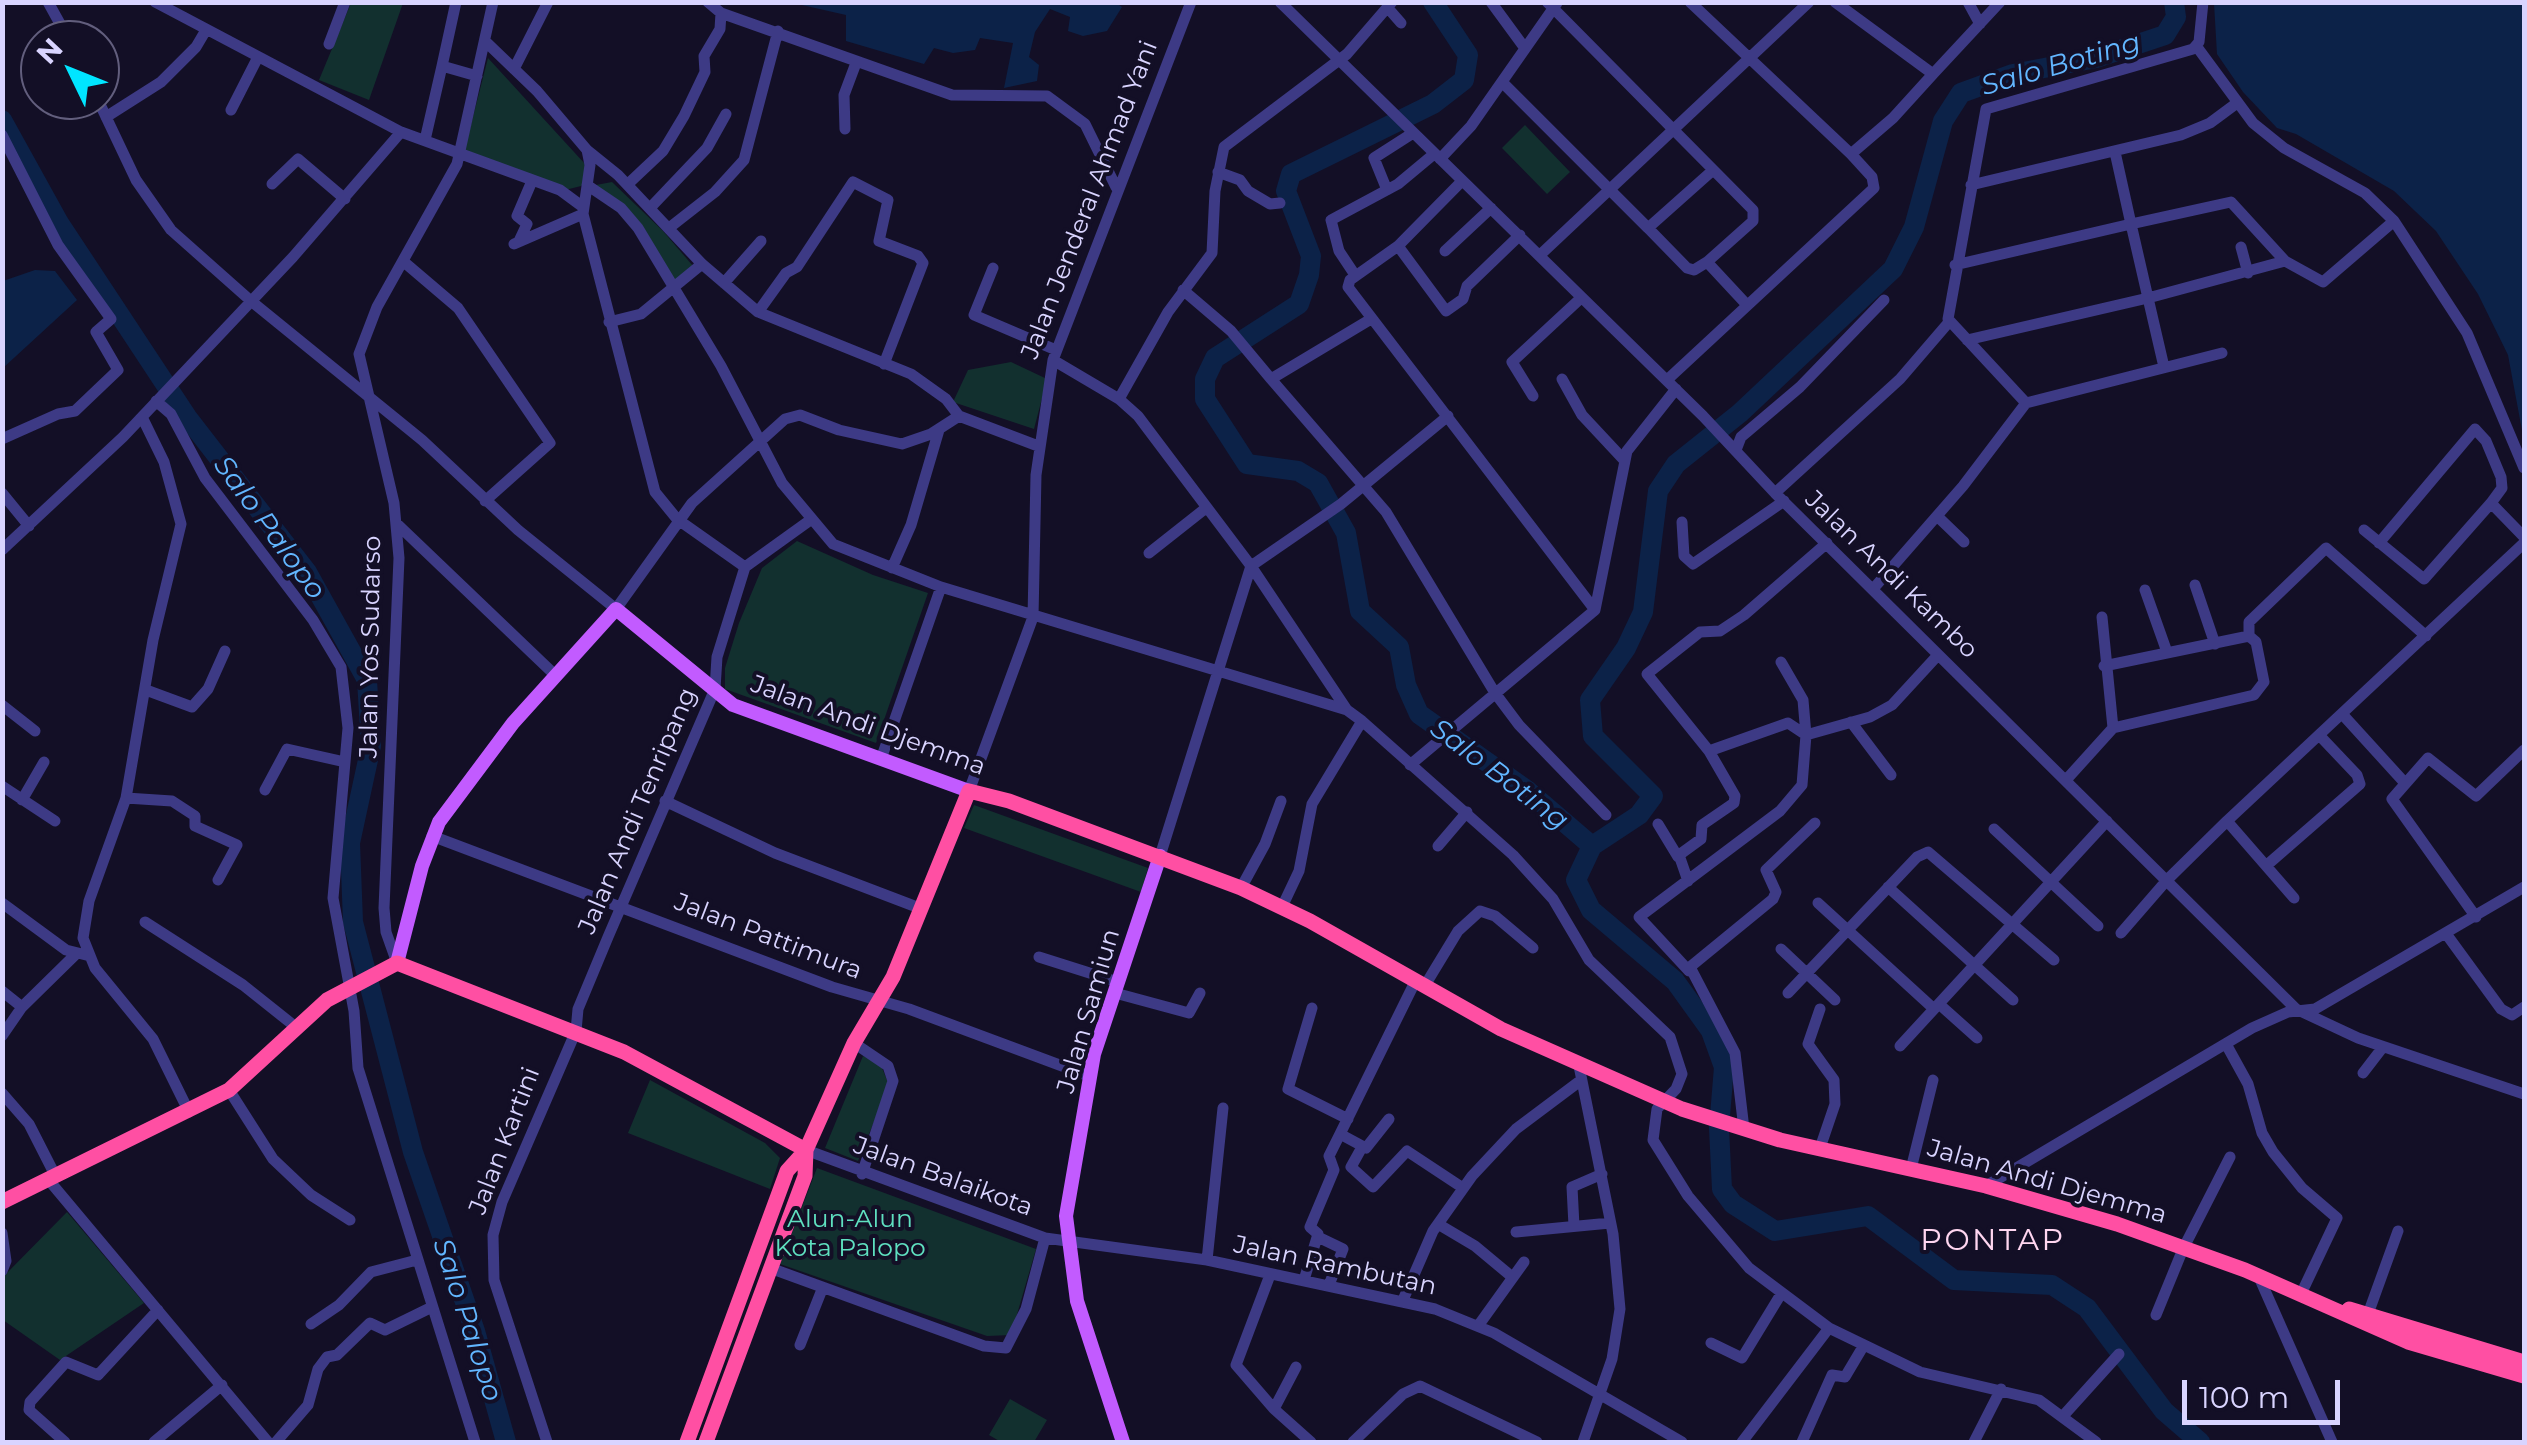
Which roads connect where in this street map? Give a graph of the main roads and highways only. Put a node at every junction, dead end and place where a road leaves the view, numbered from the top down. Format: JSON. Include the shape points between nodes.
{"nodes":[{"id":1,"x":970,"y":791,"type":"junction"},
{"id":2,"x":1160,"y":856,"type":"junction"},
{"id":3,"x":392,"y":967,"type":"junction"},
{"id":4,"x":806,"y":1150,"type":"junction"},
{"id":5,"x":2,"y":1202,"type":"edge"},
{"id":6,"x":750,"y":1303,"type":"junction"},
{"id":7,"x":2330,"y":1306,"type":"junction"},
{"id":8,"x":2410,"y":1336,"type":"junction"},
{"id":9,"x":2524,"y":1362,"type":"edge"},
{"id":10,"x":2524,"y":1376,"type":"edge"},
{"id":11,"x":694,"y":1422,"type":"junction"},
{"id":12,"x":708,"y":1436,"type":"edge"},
{"id":13,"x":687,"y":1442,"type":"edge"},
{"id":14,"x":1123,"y":1442,"type":"edge"}],
"edges":[{"from":1,"to":2,"type":"highway","name":"Jalan Andi Djemma"},
{"from":1,"to":3,"type":"main road","name":"Jalan Andi Djemma","via":[[733,705],[616,608],[470,776],[432,836]]},
{"from":1,"to":4,"type":"highway","name":"Jalan Jenderal Ahmad Yani","via":[[893,977],[854,1043]]},
{"from":2,"to":7,"type":"highway","name":"Jalan Andi Djemma","via":[[1282,907],[1580,1074],[1738,1128],[2107,1221]]},
{"from":2,"to":14,"type":"main road","name":"Jalan Samiun","via":[[1089,1076],[1066,1216],[1077,1301]]},
{"from":3,"to":4,"type":"highway","via":[[576,1031]]},
{"from":3,"to":5,"type":"highway","via":[[327,1000],[229,1090]]},
{"from":4,"to":6,"type":"highway","name":"Jalan Jenderal Ahmad Yani","via":[[807,1168]]},
{"from":4,"to":6,"type":"highway","name":"Jalan Jenderal Ahmad Yani","via":[[788,1171]]},
{"from":6,"to":11,"type":"highway","name":"Jalan Jenderal Ahmad Yani"},
{"from":6,"to":12,"type":"highway","name":"Jalan Jenderal Ahmad Yani"},
{"from":7,"to":8,"type":"highway","name":"Jalan Andi Djemma"},
{"from":7,"to":8,"type":"highway","name":"Jalan Andi Djemma","via":[[2368,1314]]},
{"from":8,"to":9,"type":"highway","name":"Jalan Andi Djemma"},
{"from":8,"to":10,"type":"highway","name":"Jalan Andi Djemma"},
{"from":11,"to":12,"type":"highway"},
{"from":11,"to":13,"type":"highway","name":"Jalan Jenderal Ahmad Yani"}]}
